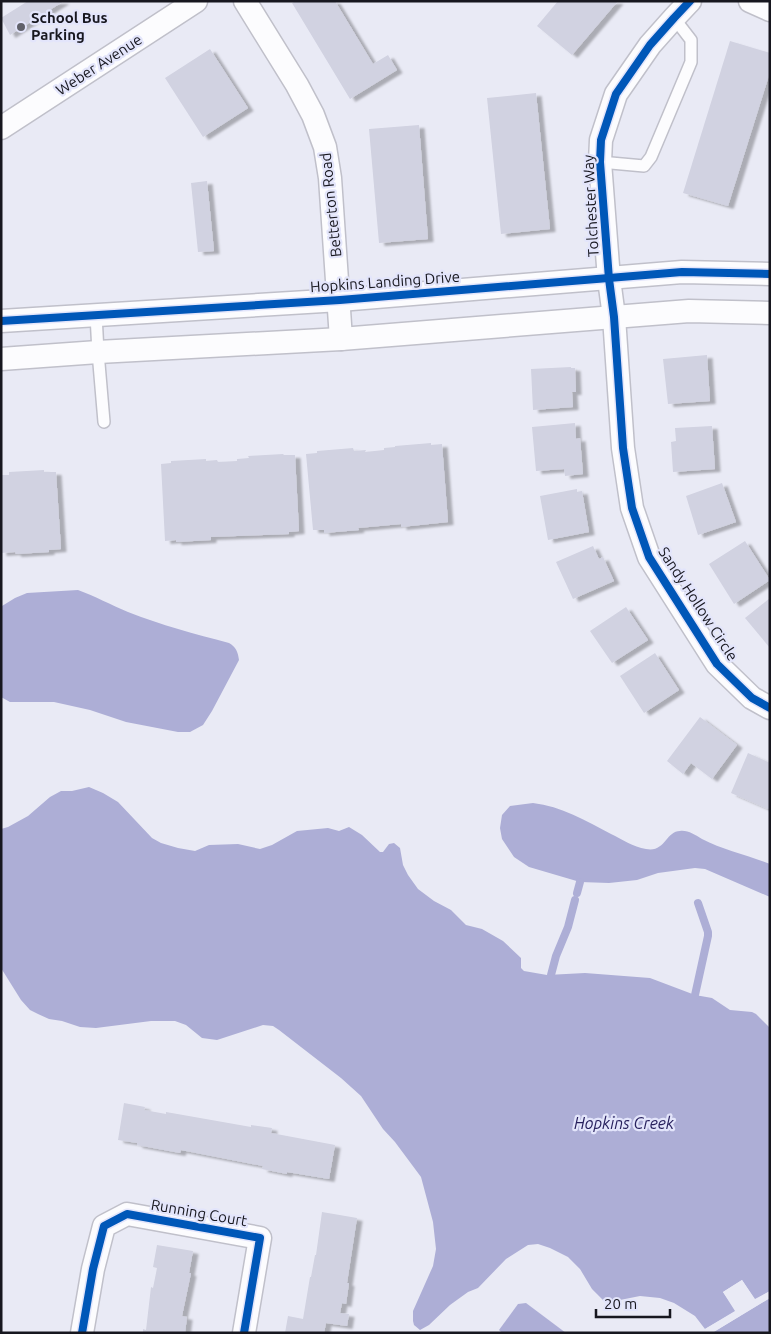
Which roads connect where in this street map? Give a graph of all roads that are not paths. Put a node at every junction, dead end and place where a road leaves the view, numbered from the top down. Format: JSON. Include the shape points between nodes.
{"nodes":[{"id":1,"x":196,"y":1,"type":"edge"},
{"id":2,"x":245,"y":1,"type":"edge"},
{"id":3,"x":690,"y":1,"type":"edge"},
{"id":4,"x":750,"y":1,"type":"edge"},
{"id":5,"x":770,"y":10,"type":"edge"},
{"id":6,"x":674,"y":18,"type":"junction"},
{"id":7,"x":1,"y":128,"type":"edge"},
{"id":8,"x":600,"y":162,"type":"junction"},
{"id":9,"x":770,"y":274,"type":"edge"},
{"id":10,"x":609,"y":279,"type":"junction"},
{"id":11,"x":340,"y":300,"type":"junction"},
{"id":12,"x":770,"y":313,"type":"edge"},
{"id":13,"x":96,"y":315,"type":"junction"},
{"id":14,"x":614,"y":317,"type":"junction"},
{"id":15,"x":1,"y":321,"type":"edge"},
{"id":16,"x":341,"y":339,"type":"junction"},
{"id":17,"x":98,"y":352,"type":"junction"},
{"id":18,"x":1,"y":359,"type":"edge"},
{"id":19,"x":104,"y":422,"type":"dead end"},
{"id":20,"x":770,"y":708,"type":"edge"},
{"id":21,"x":82,"y":1333,"type":"edge"},
{"id":22,"x":244,"y":1333,"type":"edge"}],
"edges":[{"from":1,"to":7,"type":"street","name":"Weber Avenue"},
{"from":2,"to":11,"type":"street","name":"Betterton Road","via":[[297,85],[326,147]]},
{"from":3,"to":6,"type":"street","name":"Tolchester Way"},
{"from":4,"to":5,"type":"street"},
{"from":6,"to":8,"type":"street","name":"Tolchester Way","via":[[616,94],[602,140]]},
{"from":6,"to":8,"type":"lane","via":[[691,40],[691,62],[651,156],[644,166]]},
{"from":8,"to":10,"type":"street","name":"Tolchester Way"},
{"from":9,"to":10,"type":"street","name":"Hopkins Landing Drive","via":[[682,272]]},
{"from":10,"to":11,"type":"street","name":"Hopkins Landing Drive"},
{"from":10,"to":14,"type":"street","name":"Tolchester Way"},
{"from":11,"to":13,"type":"street","name":"Hopkins Landing Drive"},
{"from":11,"to":16,"type":"street","name":"Betterton Road"},
{"from":12,"to":14,"type":"street","via":[[689,311]]},
{"from":13,"to":15,"type":"street","name":"Hopkins Landing Drive"},
{"from":13,"to":17,"type":"lane"},
{"from":14,"to":16,"type":"street"},
{"from":14,"to":20,"type":"street","name":"Sandy Hollow Circle","via":[[623,448],[632,508],[649,557],[717,664],[752,698]]},
{"from":16,"to":17,"type":"street"},
{"from":17,"to":18,"type":"street"},
{"from":17,"to":19,"type":"lane"},
{"from":21,"to":22,"type":"street","name":"Running Court","via":[[92,1269],[104,1226],[127,1214],[260,1238]]}]}
